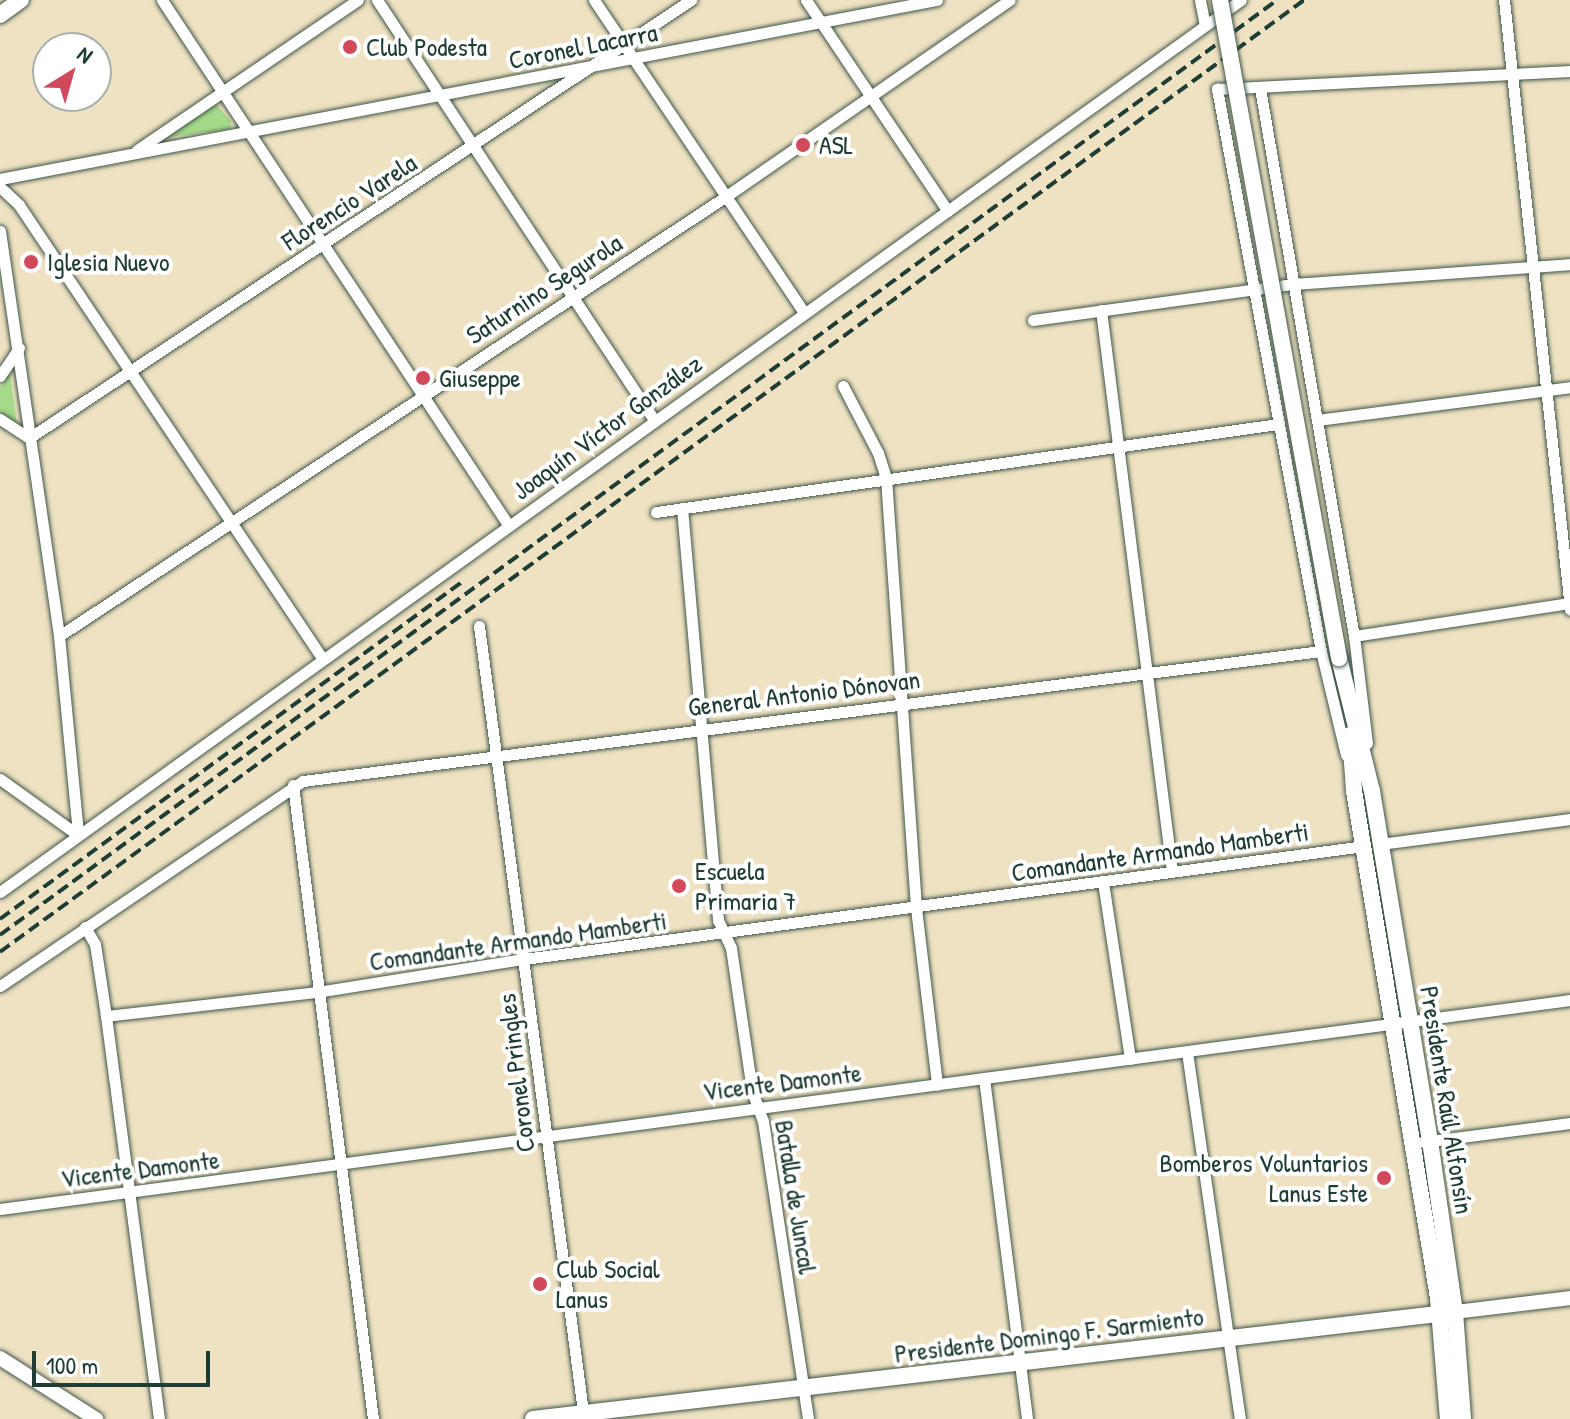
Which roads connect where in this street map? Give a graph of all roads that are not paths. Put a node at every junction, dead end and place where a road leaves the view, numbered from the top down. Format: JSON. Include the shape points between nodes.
{"nodes":[{"id":1,"x":21,"y":0,"type":"edge"},
{"id":2,"x":162,"y":0,"type":"edge"},
{"id":3,"x":358,"y":0,"type":"edge"},
{"id":4,"x":377,"y":0,"type":"edge"},
{"id":5,"x":594,"y":0,"type":"edge"},
{"id":6,"x":691,"y":0,"type":"edge"},
{"id":7,"x":806,"y":0,"type":"edge"},
{"id":8,"x":937,"y":0,"type":"edge"},
{"id":9,"x":1010,"y":0,"type":"edge"},
{"id":10,"x":1200,"y":0,"type":"edge"},
{"id":11,"x":1221,"y":0,"type":"edge"},
{"id":12,"x":1241,"y":0,"type":"edge"},
{"id":13,"x":1504,"y":0,"type":"edge"},
{"id":14,"x":0,"y":15,"type":"edge"},
{"id":15,"x":820,"y":22,"type":"junction"},
{"id":16,"x":1205,"y":25,"type":"junction"},
{"id":17,"x":625,"y":45,"type":"junction"},
{"id":18,"x":634,"y":59,"type":"junction"},
{"id":19,"x":590,"y":68,"type":"junction"},
{"id":20,"x":1570,"y":71,"type":"edge"},
{"id":21,"x":1510,"y":74,"type":"junction"},
{"id":22,"x":1260,"y":88,"type":"junction"},
{"id":23,"x":222,"y":92,"type":"junction"},
{"id":24,"x":437,"y":96,"type":"junction"},
{"id":25,"x":872,"y":97,"type":"junction"},
{"id":26,"x":248,"y":131,"type":"junction"},
{"id":27,"x":472,"y":148,"type":"junction"},
{"id":28,"x":133,"y":152,"type":"junction"},
{"id":29,"x":0,"y":179,"type":"edge"},
{"id":30,"x":0,"y":187,"type":"edge"},
{"id":31,"x":725,"y":197,"type":"junction"},
{"id":32,"x":948,"y":211,"type":"junction"},
{"id":33,"x":0,"y":231,"type":"edge"},
{"id":34,"x":323,"y":245,"type":"junction"},
{"id":35,"x":1570,"y":264,"type":"edge"},
{"id":36,"x":1530,"y":267,"type":"junction"},
{"id":37,"x":1292,"y":284,"type":"junction"},
{"id":38,"x":1252,"y":290,"type":"junction"},
{"id":39,"x":571,"y":298,"type":"junction"},
{"id":40,"x":1101,"y":310,"type":"junction"},
{"id":41,"x":804,"y":312,"type":"junction"},
{"id":42,"x":1033,"y":320,"type":"dead end"},
{"id":43,"x":19,"y":348,"type":"junction"},
{"id":44,"x":133,"y":373,"type":"junction"},
{"id":45,"x":0,"y":376,"type":"edge"},
{"id":46,"x":843,"y":386,"type":"dead end"},
{"id":47,"x":1570,"y":387,"type":"edge"},
{"id":48,"x":1546,"y":390,"type":"junction"},
{"id":49,"x":423,"y":396,"type":"junction"},
{"id":50,"x":0,"y":419,"type":"edge"},
{"id":51,"x":654,"y":420,"type":"junction"},
{"id":52,"x":1317,"y":420,"type":"junction"},
{"id":53,"x":1278,"y":424,"type":"junction"},
{"id":54,"x":29,"y":438,"type":"junction"},
{"id":55,"x":1117,"y":446,"type":"junction"},
{"id":56,"x":886,"y":478,"type":"junction"},
{"id":57,"x":682,"y":508,"type":"junction"},
{"id":58,"x":656,"y":512,"type":"dead end"},
{"id":59,"x":231,"y":524,"type":"junction"},
{"id":60,"x":509,"y":526,"type":"junction"},
{"id":61,"x":1570,"y":603,"type":"edge"},
{"id":62,"x":1570,"y":609,"type":"edge"},
{"id":63,"x":479,"y":626,"type":"dead end"},
{"id":64,"x":59,"y":636,"type":"junction"},
{"id":65,"x":1354,"y":636,"type":"junction"},
{"id":66,"x":1321,"y":651,"type":"junction"},
{"id":67,"x":322,"y":658,"type":"junction"},
{"id":68,"x":1147,"y":672,"type":"junction"},
{"id":69,"x":902,"y":703,"type":"junction"},
{"id":70,"x":703,"y":729,"type":"junction"},
{"id":71,"x":496,"y":756,"type":"junction"},
{"id":72,"x":0,"y":779,"type":"edge"},
{"id":73,"x":293,"y":785,"type":"junction"},
{"id":74,"x":1363,"y":791,"type":"junction"},
{"id":75,"x":1570,"y":819,"type":"edge"},
{"id":76,"x":78,"y":835,"type":"junction"},
{"id":77,"x":1372,"y":845,"type":"junction"},
{"id":78,"x":1172,"y":872,"type":"junction"},
{"id":79,"x":1103,"y":882,"type":"junction"},
{"id":80,"x":0,"y":892,"type":"edge"},
{"id":81,"x":916,"y":908,"type":"junction"},
{"id":82,"x":85,"y":927,"type":"junction"},
{"id":83,"x":725,"y":934,"type":"junction"},
{"id":84,"x":524,"y":959,"type":"junction"},
{"id":85,"x":0,"y":986,"type":"edge"},
{"id":86,"x":317,"y":992,"type":"junction"},
{"id":87,"x":1570,"y":1000,"type":"edge"},
{"id":88,"x":106,"y":1016,"type":"junction"},
{"id":89,"x":1403,"y":1025,"type":"junction"},
{"id":90,"x":1187,"y":1052,"type":"junction"},
{"id":91,"x":1130,"y":1059,"type":"junction"},
{"id":92,"x":984,"y":1078,"type":"junction"},
{"id":93,"x":937,"y":1085,"type":"junction"},
{"id":94,"x":758,"y":1108,"type":"junction"},
{"id":95,"x":1570,"y":1123,"type":"edge"},
{"id":96,"x":546,"y":1137,"type":"junction"},
{"id":97,"x":1423,"y":1142,"type":"junction"},
{"id":98,"x":339,"y":1166,"type":"junction"},
{"id":99,"x":130,"y":1193,"type":"junction"},
{"id":100,"x":0,"y":1209,"type":"edge"},
{"id":101,"x":1570,"y":1298,"type":"edge"},
{"id":102,"x":1448,"y":1313,"type":"junction"},
{"id":103,"x":1230,"y":1338,"type":"junction"},
{"id":104,"x":0,"y":1358,"type":"edge"},
{"id":105,"x":1020,"y":1362,"type":"junction"},
{"id":106,"x":804,"y":1388,"type":"junction"},
{"id":107,"x":584,"y":1416,"type":"edge"},
{"id":108,"x":96,"y":1419,"type":"edge"},
{"id":109,"x":159,"y":1419,"type":"edge"},
{"id":110,"x":373,"y":1419,"type":"edge"},
{"id":111,"x":533,"y":1419,"type":"edge"},
{"id":112,"x":808,"y":1419,"type":"edge"},
{"id":113,"x":1027,"y":1419,"type":"edge"},
{"id":114,"x":1240,"y":1419,"type":"edge"},
{"id":115,"x":1448,"y":1419,"type":"edge"},
{"id":116,"x":1463,"y":1419,"type":"edge"}],
"edges":[{"from":1,"to":14,"type":"main road"},
{"from":2,"to":23,"type":"street"},
{"from":3,"to":23,"type":"street"},
{"from":4,"to":24,"type":"street"},
{"from":5,"to":17,"type":"street"},
{"from":6,"to":17,"type":"street","name":"Florencio Varela"},
{"from":7,"to":15,"type":"street"},
{"from":8,"to":15,"type":"street","name":"Coronel Lacarra"},
{"from":9,"to":25,"type":"street","name":"Saturnino Segurola"},
{"from":10,"to":16,"type":"street"},
{"from":11,"to":74,"type":"main road","name":"Presidente Raúl Alfonsín","bridge":true},
{"from":12,"to":16,"type":"street","name":"Joaquín Víctor González"},
{"from":13,"to":21,"type":"street"},
{"from":15,"to":18,"type":"street","name":"Coronel Lacarra"},
{"from":15,"to":25,"type":"street"},
{"from":16,"to":32,"type":"street","name":"Joaquín Víctor González"},
{"from":17,"to":18,"type":"street"},
{"from":17,"to":19,"type":"street","name":"Florencio Varela"},
{"from":18,"to":19,"type":"street","name":"Coronel Lacarra"},
{"from":18,"to":31,"type":"street"},
{"from":19,"to":24,"type":"street","name":"Coronel Lacarra"},
{"from":19,"to":27,"type":"street","name":"Florencio Varela"},
{"from":20,"to":21,"type":"street"},
{"from":21,"to":22,"type":"street"},
{"from":21,"to":36,"type":"street"},
{"from":22,"to":37,"type":"street","name":"Presidente Raúl Alfonsín"},
{"from":22,"to":38,"type":"street","name":"Presidente Raúl Alfonsín","via":[[1217,89]]},
{"from":23,"to":26,"type":"street"},
{"from":23,"to":28,"type":"street"},
{"from":24,"to":26,"type":"street","name":"Coronel Lacarra"},
{"from":24,"to":27,"type":"street"},
{"from":25,"to":31,"type":"street","name":"Saturnino Segurola"},
{"from":25,"to":32,"type":"street"},
{"from":26,"to":28,"type":"street","name":"Coronel Lacarra"},
{"from":26,"to":34,"type":"street"},
{"from":27,"to":34,"type":"street","name":"Florencio Varela"},
{"from":27,"to":39,"type":"street"},
{"from":28,"to":29,"type":"street","name":"Coronel Lacarra"},
{"from":30,"to":44,"type":"street","via":[[19,205]]},
{"from":31,"to":39,"type":"street","name":"Saturnino Segurola"},
{"from":31,"to":41,"type":"street"},
{"from":32,"to":41,"type":"street","name":"Joaquín Víctor González"},
{"from":33,"to":43,"type":"street"},
{"from":34,"to":44,"type":"street","name":"Florencio Varela"},
{"from":34,"to":49,"type":"street"},
{"from":35,"to":36,"type":"street"},
{"from":36,"to":37,"type":"street"},
{"from":36,"to":48,"type":"street"},
{"from":37,"to":38,"type":"street"},
{"from":37,"to":52,"type":"street","name":"Presidente Raúl Alfonsín"},
{"from":38,"to":40,"type":"street"},
{"from":38,"to":53,"type":"street","name":"Presidente Raúl Alfonsín"},
{"from":39,"to":49,"type":"street","name":"Saturnino Segurola"},
{"from":39,"to":51,"type":"street"},
{"from":40,"to":42,"type":"street"},
{"from":40,"to":55,"type":"street"},
{"from":41,"to":51,"type":"street","name":"Joaquín Víctor González"},
{"from":43,"to":45,"type":"street"},
{"from":43,"to":54,"type":"street"},
{"from":44,"to":54,"type":"street","name":"Florencio Varela"},
{"from":44,"to":59,"type":"street"},
{"from":46,"to":56,"type":"street"},
{"from":47,"to":48,"type":"street"},
{"from":48,"to":52,"type":"street"},
{"from":48,"to":61,"type":"street"},
{"from":49,"to":59,"type":"street","name":"Saturnino Segurola"},
{"from":49,"to":60,"type":"street"},
{"from":50,"to":54,"type":"street"},
{"from":51,"to":60,"type":"street","name":"Joaquín Víctor González"},
{"from":52,"to":65,"type":"street","name":"Presidente Raúl Alfonsín"},
{"from":53,"to":55,"type":"street"},
{"from":53,"to":66,"type":"street","name":"Presidente Raúl Alfonsín"},
{"from":54,"to":64,"type":"street"},
{"from":55,"to":56,"type":"street"},
{"from":55,"to":68,"type":"street"},
{"from":56,"to":57,"type":"street"},
{"from":56,"to":69,"type":"street"},
{"from":57,"to":58,"type":"street"},
{"from":57,"to":70,"type":"street","name":"Batalla de Juncal"},
{"from":59,"to":64,"type":"street","name":"Saturnino Segurola"},
{"from":59,"to":67,"type":"street"},
{"from":60,"to":67,"type":"street","name":"Joaquín Víctor González"},
{"from":61,"to":62,"type":"street"},
{"from":61,"to":65,"type":"street"},
{"from":63,"to":71,"type":"street","name":"Coronel Pringles"},
{"from":64,"to":76,"type":"street"},
{"from":65,"to":74,"type":"street","name":"Presidente Raúl Alfonsín"},
{"from":66,"to":68,"type":"street","name":"General Antonio Dónovan"},
{"from":66,"to":74,"type":"street","name":"Presidente Raúl Alfonsín"},
{"from":67,"to":76,"type":"street","name":"Joaquín Víctor González"},
{"from":68,"to":69,"type":"street","name":"General Antonio Dónovan"},
{"from":68,"to":78,"type":"street"},
{"from":69,"to":70,"type":"street","name":"General Antonio Dónovan"},
{"from":69,"to":81,"type":"street"},
{"from":70,"to":71,"type":"street","name":"General Antonio Dónovan"},
{"from":70,"to":83,"type":"street","name":"Batalla de Juncal","via":[[718,920]]},
{"from":71,"to":73,"type":"street","name":"General Antonio Dónovan"},
{"from":71,"to":84,"type":"street","name":"Coronel Pringles"},
{"from":72,"to":76,"type":"street"},
{"from":73,"to":82,"type":"street"},
{"from":73,"to":86,"type":"street"},
{"from":74,"to":77,"type":"main road","name":"Presidente Raúl Alfonsín"},
{"from":75,"to":77,"type":"street","name":"Comandante Armando Mamberti"},
{"from":76,"to":80,"type":"street","name":"Joaquín Víctor González"},
{"from":77,"to":78,"type":"street","name":"Comandante Armando Mamberti"},
{"from":77,"to":89,"type":"main road","name":"Presidente Raúl Alfonsín"},
{"from":78,"to":79,"type":"street","name":"Comandante Armando Mamberti"},
{"from":79,"to":81,"type":"street","name":"Comandante Armando Mamberti"},
{"from":79,"to":91,"type":"street"},
{"from":81,"to":83,"type":"street","name":"Comandante Armando Mamberti"},
{"from":81,"to":93,"type":"street"},
{"from":82,"to":85,"type":"street"},
{"from":82,"to":88,"type":"street","via":[[95,944]]},
{"from":83,"to":84,"type":"street","name":"Comandante Armando Mamberti"},
{"from":83,"to":94,"type":"street","name":"Batalla de Juncal"},
{"from":84,"to":86,"type":"street","name":"Comandante Armando Mamberti"},
{"from":84,"to":96,"type":"street","name":"Coronel Pringles"},
{"from":86,"to":88,"type":"street","name":"Comandante Armando Mamberti"},
{"from":86,"to":98,"type":"street"},
{"from":87,"to":89,"type":"street","name":"Vicente Damonte"},
{"from":88,"to":99,"type":"street"},
{"from":89,"to":90,"type":"street","name":"Vicente Damonte"},
{"from":89,"to":97,"type":"main road","name":"Presidente Raúl Alfonsín"},
{"from":90,"to":91,"type":"street","name":"Vicente Damonte"},
{"from":90,"to":103,"type":"street"},
{"from":91,"to":92,"type":"street","name":"Vicente Damonte"},
{"from":92,"to":93,"type":"street","name":"Vicente Damonte"},
{"from":92,"to":105,"type":"street"},
{"from":93,"to":94,"type":"street","name":"Vicente Damonte"},
{"from":94,"to":96,"type":"street","name":"Vicente Damonte"},
{"from":94,"to":106,"type":"street","name":"Batalla de Juncal"},
{"from":95,"to":97,"type":"street"},
{"from":96,"to":98,"type":"street","name":"Vicente Damonte"},
{"from":96,"to":107,"type":"street","name":"Coronel Pringles"},
{"from":97,"to":102,"type":"main road","name":"Presidente Raúl Alfonsín"},
{"from":98,"to":99,"type":"street","name":"Vicente Damonte"},
{"from":98,"to":110,"type":"street"},
{"from":99,"to":100,"type":"street","name":"Vicente Damonte"},
{"from":99,"to":109,"type":"street"},
{"from":101,"to":102,"type":"street","name":"Presidente Domingo F. Sarmiento"},
{"from":102,"to":103,"type":"main road","name":"Presidente Domingo F. Sarmiento"},
{"from":102,"to":115,"type":"main road","name":"Presidente Raúl Alfonsín"},
{"from":102,"to":116,"type":"main road","name":"Presidente Raúl Alfonsín"},
{"from":103,"to":105,"type":"main road","name":"Presidente Domingo F. Sarmiento"},
{"from":103,"to":114,"type":"street"},
{"from":104,"to":108,"type":"street"},
{"from":105,"to":106,"type":"main road","name":"Presidente Domingo F. Sarmiento"},
{"from":105,"to":113,"type":"street"},
{"from":106,"to":107,"type":"main road","name":"Presidente Domingo F. Sarmiento"},
{"from":106,"to":112,"type":"street","name":"Batalla de Juncal"},
{"from":107,"to":111,"type":"main road","name":"Presidente Domingo F. Sarmiento"}]}
